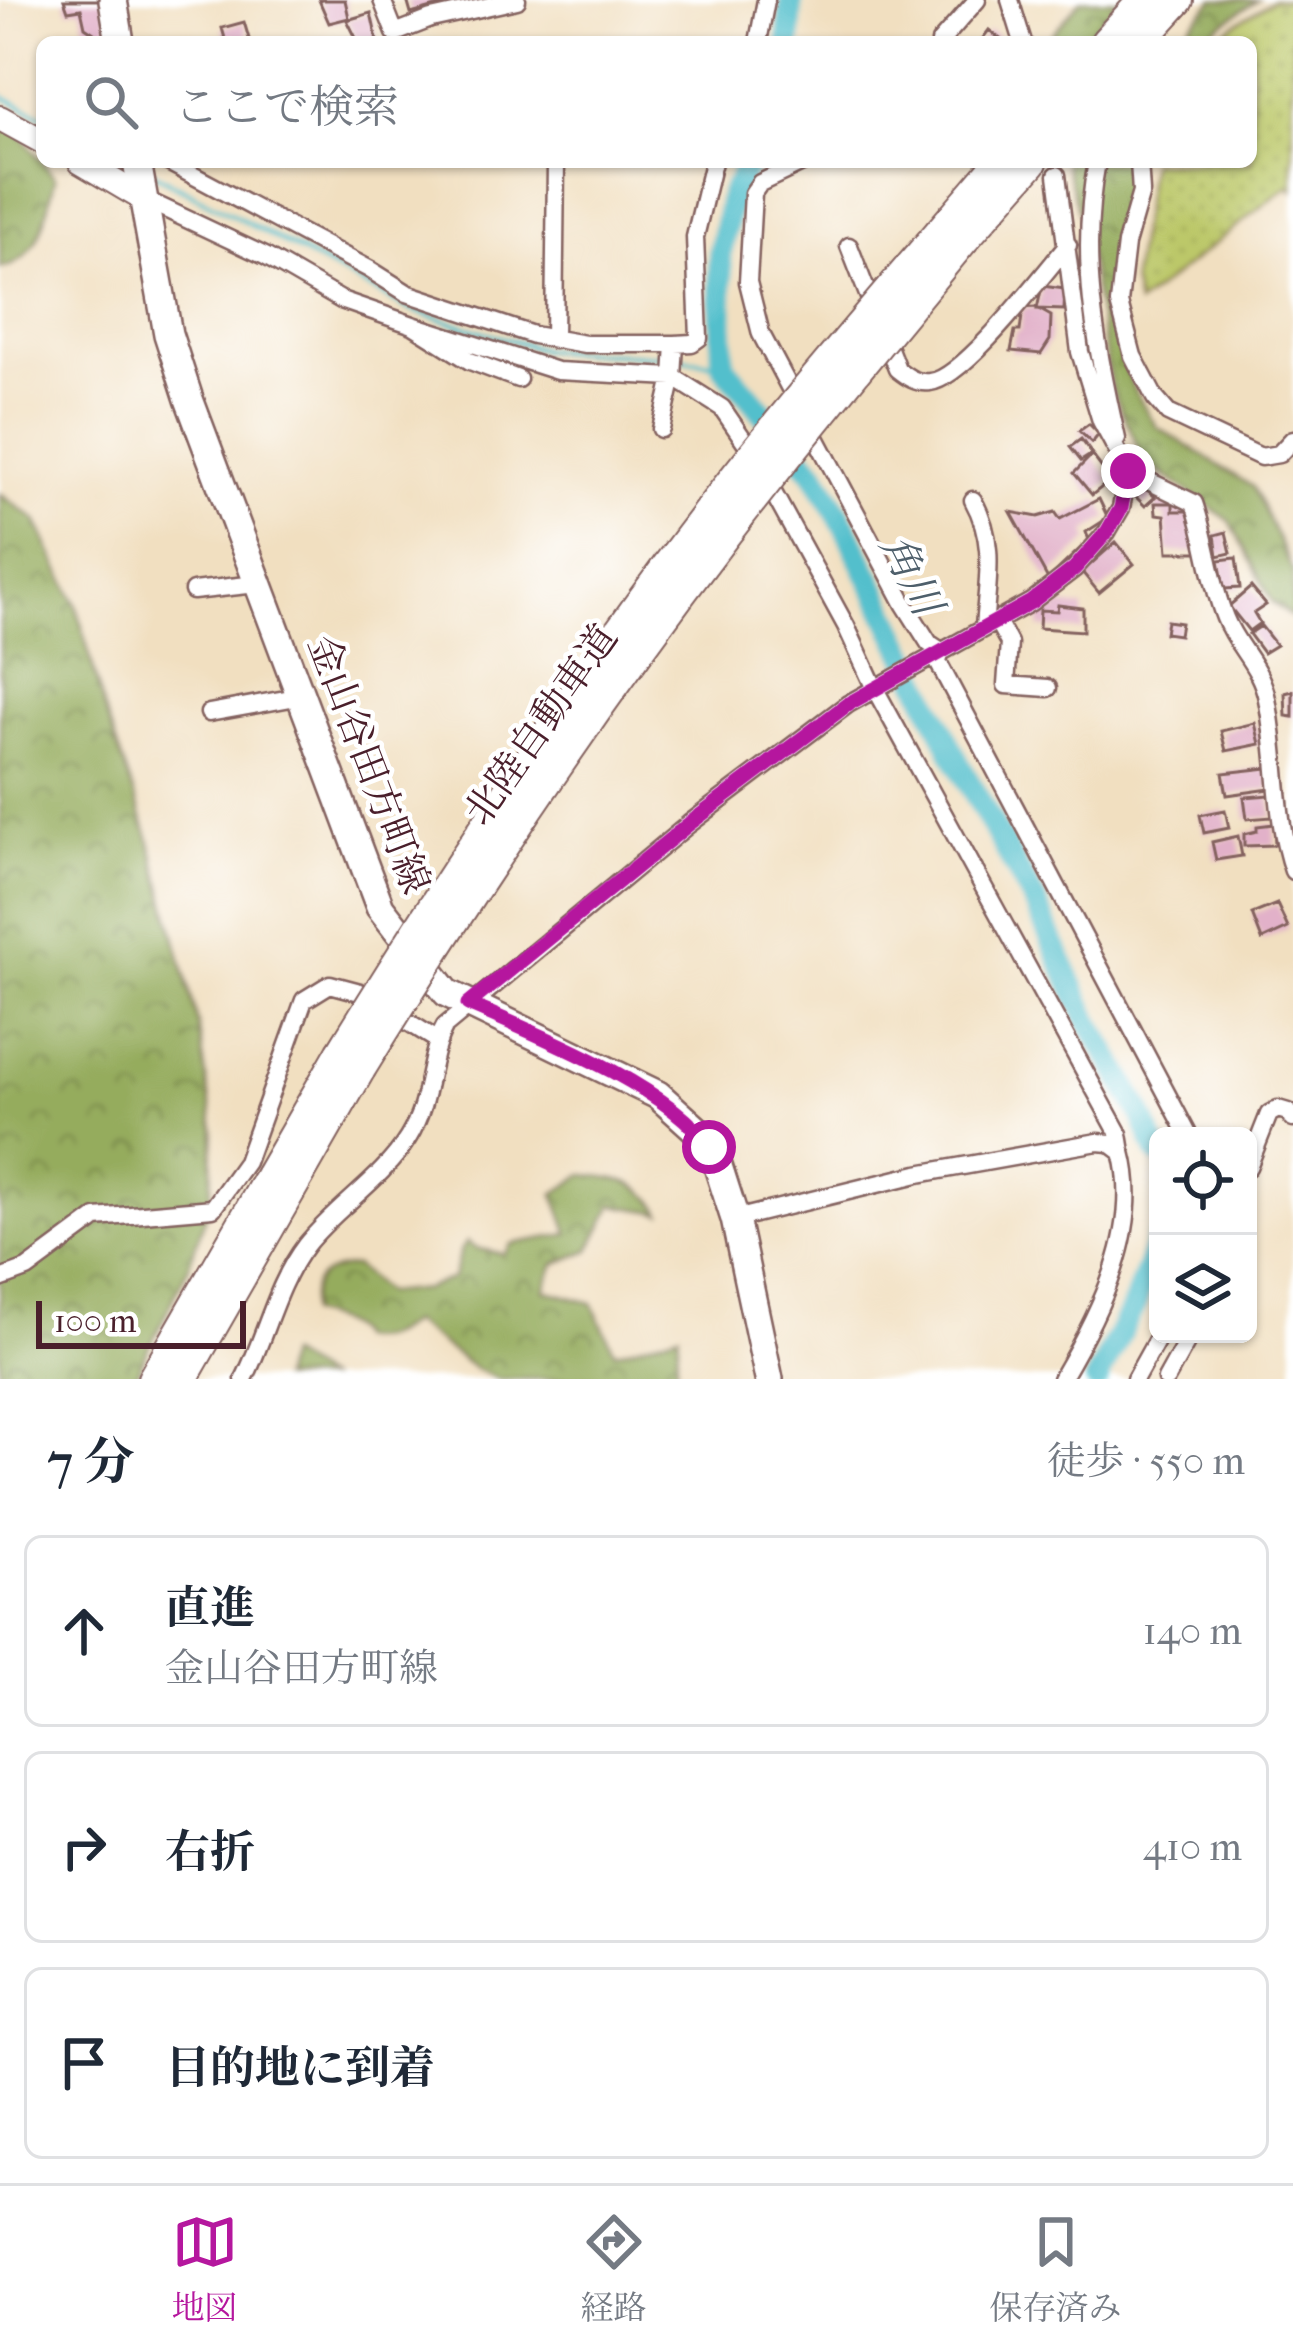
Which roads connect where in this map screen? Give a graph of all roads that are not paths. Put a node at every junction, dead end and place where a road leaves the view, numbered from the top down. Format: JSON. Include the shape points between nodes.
{"nodes":[{"id":1,"x":113,"y":0,"type":"edge"},
{"id":2,"x":382,"y":0,"type":"edge"},
{"id":3,"x":517,"y":0,"type":"edge"},
{"id":4,"x":766,"y":0,"type":"edge"},
{"id":5,"x":977,"y":0,"type":"edge"},
{"id":6,"x":1010,"y":0,"type":"edge"},
{"id":7,"x":1144,"y":0,"type":"edge"},
{"id":8,"x":1178,"y":0,"type":"edge"},
{"id":9,"x":119,"y":36,"type":"edge"},
{"id":10,"x":391,"y":36,"type":"edge"},
{"id":11,"x":396,"y":36,"type":"edge"},
{"id":12,"x":759,"y":36,"type":"edge"},
{"id":13,"x":945,"y":36,"type":"edge"},
{"id":14,"x":1021,"y":36,"type":"edge"},
{"id":15,"x":1111,"y":36,"type":"edge"},
{"id":16,"x":1145,"y":36,"type":"edge"},
{"id":17,"x":0,"y":118,"type":"edge"},
{"id":18,"x":36,"y":138,"type":"edge"},
{"id":19,"x":92,"y":168,"type":"edge"},
{"id":20,"x":138,"y":168,"type":"edge"},
{"id":21,"x":180,"y":168,"type":"edge"},
{"id":22,"x":556,"y":168,"type":"edge"},
{"id":23,"x":712,"y":168,"type":"edge"},
{"id":24,"x":791,"y":168,"type":"edge"},
{"id":25,"x":996,"y":168,"type":"edge"},
{"id":26,"x":1045,"y":168,"type":"edge"},
{"id":27,"x":1096,"y":168,"type":"edge"},
{"id":28,"x":1139,"y":168,"type":"edge"},
{"id":29,"x":141,"y":195,"type":"junction"},
{"id":30,"x":952,"y":235,"type":"junction"},
{"id":31,"x":1068,"y":245,"type":"junction"},
{"id":32,"x":849,"y":246,"type":"dead end"},
{"id":33,"x":413,"y":326,"type":"junction"},
{"id":34,"x":554,"y":340,"type":"junction"},
{"id":35,"x":675,"y":344,"type":"junction"},
{"id":36,"x":673,"y":377,"type":"junction"},
{"id":37,"x":518,"y":380,"type":"dead end"},
{"id":38,"x":661,"y":429,"type":"dead end"},
{"id":39,"x":1293,"y":439,"type":"edge"},
{"id":40,"x":1125,"y":464,"type":"junction"},
{"id":41,"x":973,"y":500,"type":"dead end"},
{"id":42,"x":257,"y":584,"type":"junction"},
{"id":43,"x":193,"y":591,"type":"dead end"},
{"id":44,"x":990,"y":625,"type":"junction"},
{"id":45,"x":940,"y":652,"type":"junction"},
{"id":46,"x":876,"y":688,"type":"junction"},
{"id":47,"x":1048,"y":688,"type":"dead end"},
{"id":48,"x":302,"y":696,"type":"junction"},
{"id":49,"x":209,"y":713,"type":"dead end"},
{"id":50,"x":1293,"y":871,"type":"edge"},
{"id":51,"x":468,"y":1004,"type":"junction"},
{"id":52,"x":437,"y":1040,"type":"junction"},
{"id":53,"x":351,"y":1061,"type":"junction"},
{"id":54,"x":340,"y":1104,"type":"junction"},
{"id":55,"x":1293,"y":1119,"type":"edge"},
{"id":56,"x":1184,"y":1127,"type":"edge"},
{"id":57,"x":1257,"y":1145,"type":"edge"},
{"id":58,"x":1122,"y":1152,"type":"junction"},
{"id":59,"x":735,"y":1219,"type":"junction"},
{"id":60,"x":0,"y":1279,"type":"edge"},
{"id":61,"x":1155,"y":1343,"type":"edge"},
{"id":62,"x":1186,"y":1343,"type":"edge"},
{"id":63,"x":152,"y":1379,"type":"edge"},
{"id":64,"x":182,"y":1379,"type":"edge"},
{"id":65,"x":204,"y":1379,"type":"edge"},
{"id":66,"x":244,"y":1379,"type":"edge"},
{"id":67,"x":769,"y":1379,"type":"edge"},
{"id":68,"x":1061,"y":1379,"type":"edge"},
{"id":69,"x":1135,"y":1379,"type":"edge"},
{"id":70,"x":1166,"y":1379,"type":"edge"}],
"edges":[{"from":1,"to":9,"type":"main road"},
{"from":2,"to":10,"type":"street"},
{"from":3,"to":11,"type":"street","via":[[430,19]]},
{"from":4,"to":12,"type":"street"},
{"from":5,"to":13,"type":"street"},
{"from":6,"to":14,"type":"street"},
{"from":7,"to":15,"type":"highway"},
{"from":8,"to":16,"type":"highway"},
{"from":17,"to":18,"type":"main road"},
{"from":19,"to":29,"type":"main road"},
{"from":20,"to":29,"type":"main road","name":"金山谷田方町線"},
{"from":21,"to":34,"type":"street","via":[[387,284]]},
{"from":22,"to":34,"type":"street"},
{"from":23,"to":35,"type":"street","via":[[695,237],[699,338]]},
{"from":24,"to":45,"type":"street","via":[[753,193],[748,283],[761,334],[905,605]]},
{"from":25,"to":30,"type":"highway","name":"北陸自動車道"},
{"from":26,"to":30,"type":"highway","name":"北陸自動車道"},
{"from":26,"to":31,"type":"street"},
{"from":27,"to":40,"type":"street","via":[[1089,282],[1101,378]]},
{"from":28,"to":39,"type":"street","via":[[1119,303],[1155,398],[1168,413],[1261,458]]},
{"from":29,"to":33,"type":"street","via":[[340,300]]},
{"from":29,"to":42,"type":"main road","name":"金山谷田方町線","via":[[168,334]]},
{"from":30,"to":53,"type":"highway","name":"北陸自動車道","bridge":true,"via":[[735,478],[574,696],[414,933]]},
{"from":31,"to":32,"type":"street","via":[[989,337],[950,375],[931,382],[897,369]]},
{"from":31,"to":40,"type":"street","via":[[1080,352],[1101,421]]},
{"from":33,"to":36,"type":"street","via":[[557,371]]},
{"from":33,"to":37,"type":"street"},
{"from":34,"to":35,"type":"street"},
{"from":35,"to":36,"type":"street"},
{"from":36,"to":38,"type":"street"},
{"from":36,"to":46,"type":"street","via":[[722,408],[746,443]]},
{"from":40,"to":44,"type":"street","via":[[1121,508],[1107,532],[1074,569]]},
{"from":40,"to":50,"type":"street","via":[[1194,503],[1218,601],[1268,700],[1280,834]]},
{"from":41,"to":44,"type":"street","via":[[990,542]]},
{"from":42,"to":43,"type":"street"},
{"from":42,"to":48,"type":"main road","name":"金山谷田方町線"},
{"from":44,"to":45,"type":"street"},
{"from":44,"to":47,"type":"street","via":[[1009,643],[1006,685]]},
{"from":45,"to":46,"type":"street"},
{"from":45,"to":56,"type":"street","via":[[938,662]]},
{"from":46,"to":51,"type":"street","via":[[689,824]]},
{"from":46,"to":58,"type":"street"},
{"from":48,"to":49,"type":"street"},
{"from":48,"to":51,"type":"main road","name":"金山谷田方町線","via":[[380,907],[433,978]]},
{"from":51,"to":52,"type":"street"},
{"from":51,"to":59,"type":"main road","name":"金山谷田方町線","via":[[658,1096],[686,1118],[717,1163]]},
{"from":52,"to":60,"type":"street","via":[[360,992],[331,984],[304,1000],[246,1162],[213,1208],[96,1218],[27,1269]]},
{"from":52,"to":66,"type":"street","via":[[425,1105],[406,1142],[306,1246]]},
{"from":53,"to":54,"type":"highway","name":"北陸自動車道"},
{"from":53,"to":63,"type":"highway","name":"北陸自動車道"},
{"from":54,"to":64,"type":"highway","name":"北陸自動車道"},
{"from":54,"to":65,"type":"highway"},
{"from":55,"to":57,"type":"street","via":[[1278,1109],[1270,1114]]},
{"from":58,"to":59,"type":"street","via":[[1099,1142],[918,1174]]},
{"from":58,"to":68,"type":"street","via":[[1117,1254],[1100,1307]]},
{"from":59,"to":67,"type":"main road","name":"金山谷田方町線"},
{"from":61,"to":69,"type":"street"},
{"from":62,"to":70,"type":"street"}]}
